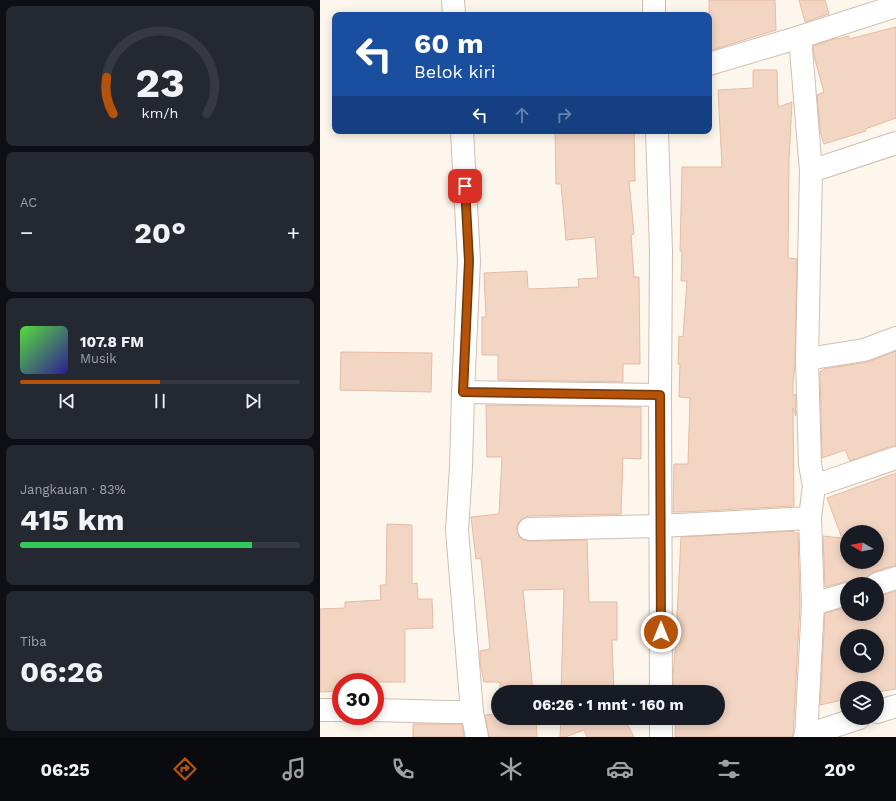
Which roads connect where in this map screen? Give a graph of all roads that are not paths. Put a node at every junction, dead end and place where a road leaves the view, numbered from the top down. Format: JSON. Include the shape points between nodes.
{"nodes":[{"id":1,"x":453,"y":0,"type":"edge"},
{"id":2,"x":654,"y":0,"type":"edge"},
{"id":3,"x":896,"y":6,"type":"edge"},
{"id":4,"x":454,"y":12,"type":"edge"},
{"id":5,"x":654,"y":12,"type":"edge"},
{"id":6,"x":800,"y":37,"type":"junction"},
{"id":7,"x":712,"y":63,"type":"edge"},
{"id":8,"x":462,"y":134,"type":"edge"},
{"id":9,"x":657,"y":134,"type":"edge"},
{"id":10,"x":896,"y":143,"type":"edge"},
{"id":11,"x":811,"y":171,"type":"junction"},
{"id":12,"x":896,"y":338,"type":"edge"},
{"id":13,"x":808,"y":359,"type":"junction"},
{"id":14,"x":463,"y":392,"type":"junction"},
{"id":15,"x":660,"y":395,"type":"junction"},
{"id":16,"x":896,"y":458,"type":"edge"},
{"id":17,"x":814,"y":486,"type":"junction"},
{"id":18,"x":810,"y":518,"type":"junction"},
{"id":19,"x":660,"y":526,"type":"junction"},
{"id":20,"x":529,"y":529,"type":"dead end"},
{"id":21,"x":896,"y":578,"type":"edge"},
{"id":22,"x":884,"y":582,"type":"edge"},
{"id":23,"x":840,"y":596,"type":"edge"},
{"id":24,"x":813,"y":604,"type":"junction"},
{"id":25,"x":661,"y":685,"type":"edge"},
{"id":26,"x":896,"y":706,"type":"edge"},
{"id":27,"x":320,"y":710,"type":"edge"},
{"id":28,"x":332,"y":710,"type":"edge"},
{"id":29,"x":384,"y":710,"type":"edge"},
{"id":30,"x":884,"y":710,"type":"edge"},
{"id":31,"x":472,"y":712,"type":"junction"},
{"id":32,"x":661,"y":725,"type":"edge"},
{"id":33,"x":840,"y":725,"type":"edge"},
{"id":34,"x":805,"y":736,"type":"edge"},
{"id":35,"x":477,"y":737,"type":"edge"},
{"id":36,"x":661,"y":737,"type":"edge"}],
"edges":[{"from":1,"to":4,"type":"street"},
{"from":2,"to":5,"type":"street"},
{"from":3,"to":6,"type":"street"},
{"from":6,"to":7,"type":"street"},
{"from":6,"to":11,"type":"street"},
{"from":8,"to":14,"type":"street","via":[[469,261]]},
{"from":9,"to":15,"type":"street","via":[[661,251]]},
{"from":10,"to":11,"type":"street"},
{"from":11,"to":13,"type":"street"},
{"from":12,"to":13,"type":"street","via":[[864,350]]},
{"from":13,"to":17,"type":"street","via":[[810,464]]},
{"from":14,"to":15,"type":"street"},
{"from":14,"to":31,"type":"street","via":[[457,530]]},
{"from":15,"to":19,"type":"street"},
{"from":16,"to":17,"type":"street"},
{"from":17,"to":18,"type":"street"},
{"from":18,"to":19,"type":"street"},
{"from":18,"to":24,"type":"street"},
{"from":19,"to":20,"type":"street"},
{"from":19,"to":25,"type":"street"},
{"from":21,"to":22,"type":"street"},
{"from":23,"to":24,"type":"street"},
{"from":24,"to":34,"type":"street"},
{"from":26,"to":30,"type":"street"},
{"from":27,"to":28,"type":"street"},
{"from":29,"to":31,"type":"street"},
{"from":31,"to":35,"type":"street"},
{"from":32,"to":36,"type":"street"},
{"from":33,"to":34,"type":"street"}]}
